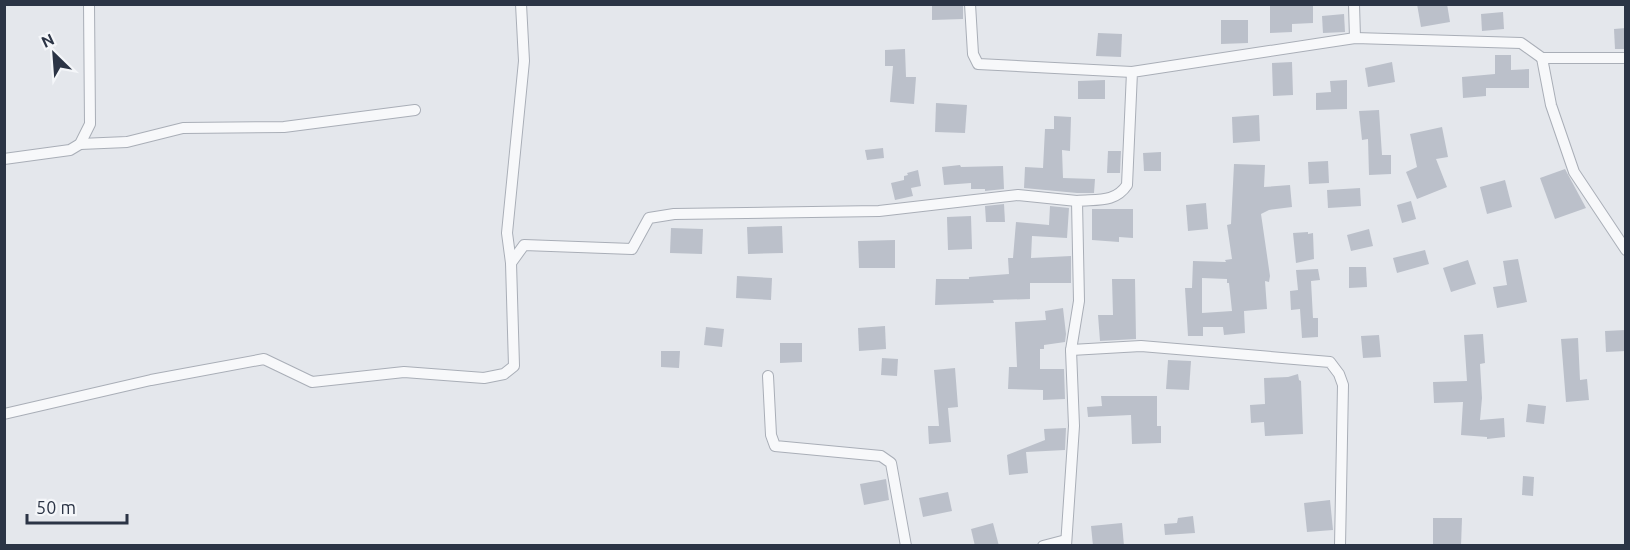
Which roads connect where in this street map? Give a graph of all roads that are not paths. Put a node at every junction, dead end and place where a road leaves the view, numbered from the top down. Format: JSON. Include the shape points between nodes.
{"nodes":[{"id":1,"x":89,"y":4,"type":"edge"},
{"id":2,"x":520,"y":4,"type":"edge"},
{"id":3,"x":970,"y":4,"type":"edge"},
{"id":4,"x":1354,"y":4,"type":"edge"},
{"id":5,"x":1355,"y":38,"type":"junction"},
{"id":6,"x":1542,"y":58,"type":"junction"},
{"id":7,"x":1626,"y":58,"type":"edge"},
{"id":8,"x":1132,"y":72,"type":"junction"},
{"id":9,"x":415,"y":110,"type":"dead end"},
{"id":10,"x":80,"y":144,"type":"junction"},
{"id":11,"x":4,"y":159,"type":"edge"},
{"id":12,"x":1077,"y":201,"type":"junction"},
{"id":13,"x":1626,"y":250,"type":"edge"},
{"id":14,"x":511,"y":262,"type":"junction"},
{"id":15,"x":1071,"y":350,"type":"junction"},
{"id":16,"x":768,"y":376,"type":"dead end"},
{"id":17,"x":4,"y":414,"type":"edge"},
{"id":18,"x":1066,"y":543,"type":"edge"},
{"id":19,"x":906,"y":546,"type":"edge"},
{"id":20,"x":1043,"y":546,"type":"edge"},
{"id":21,"x":1340,"y":546,"type":"edge"}],
"edges":[{"from":1,"to":10,"type":"street","via":[[90,124]]},
{"from":2,"to":14,"type":"street","via":[[524,61],[507,233]]},
{"from":3,"to":8,"type":"street","via":[[978,64]]},
{"from":4,"to":5,"type":"street"},
{"from":5,"to":6,"type":"street","via":[[1521,43]]},
{"from":5,"to":8,"type":"street"},
{"from":6,"to":7,"type":"street"},
{"from":6,"to":13,"type":"street","via":[[1551,105],[1574,172]]},
{"from":8,"to":12,"type":"street","via":[[1127,185],[1112,198]]},
{"from":9,"to":10,"type":"street","via":[[284,127],[183,128],[127,142]]},
{"from":10,"to":11,"type":"street","via":[[70,150]]},
{"from":12,"to":14,"type":"street","via":[[1018,195],[879,211],[674,214],[649,218],[632,249],[524,245]]},
{"from":12,"to":15,"type":"street","via":[[1079,301]]},
{"from":14,"to":17,"type":"street","via":[[514,366],[504,374],[484,378],[404,372],[312,382],[264,359]]},
{"from":15,"to":18,"type":"street","via":[[1074,426]]},
{"from":15,"to":21,"type":"street","via":[[1140,346],[1330,362],[1343,385]]},
{"from":16,"to":19,"type":"street","via":[[775,446],[881,456],[891,464]]},
{"from":18,"to":20,"type":"street"}]}
